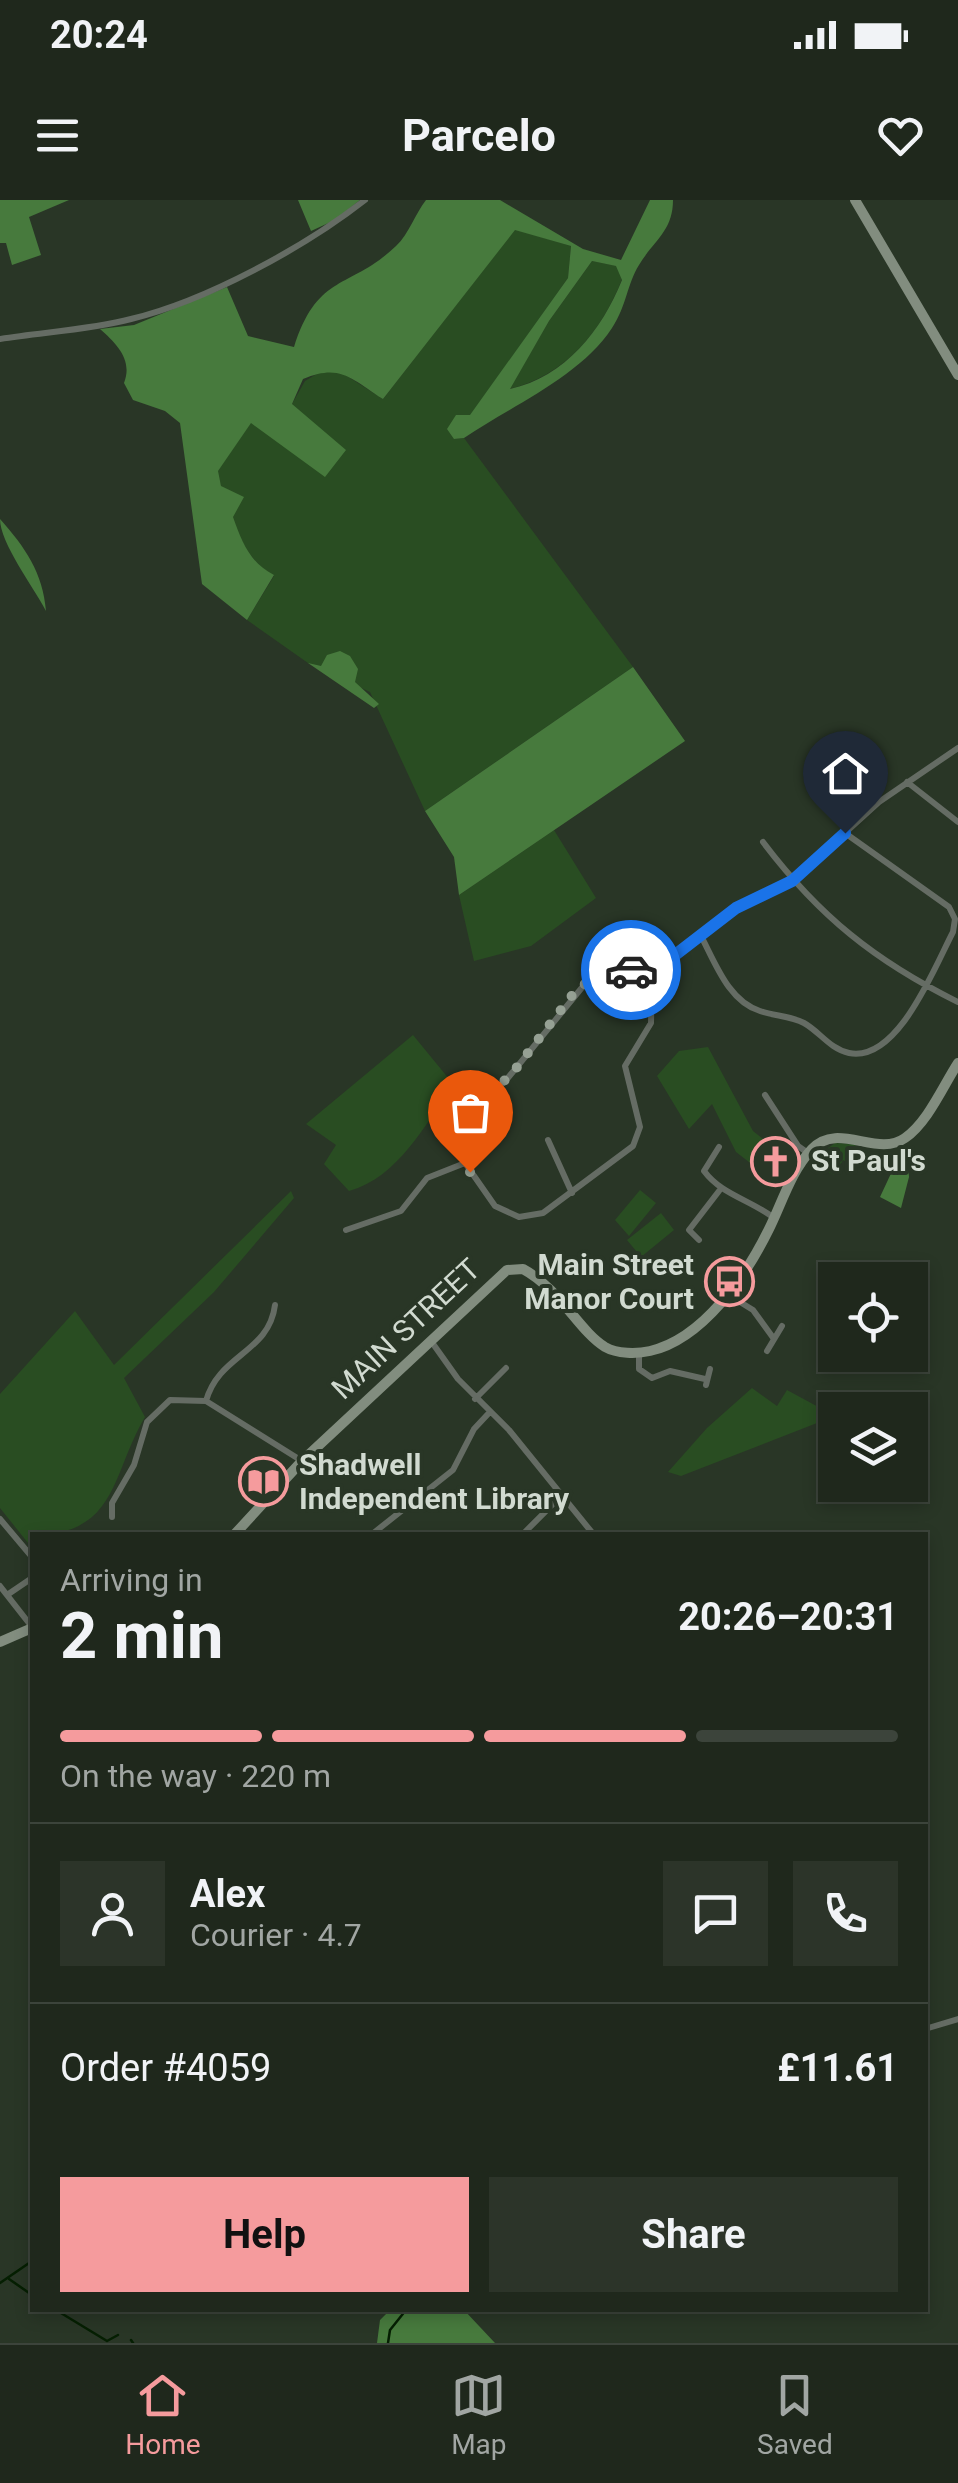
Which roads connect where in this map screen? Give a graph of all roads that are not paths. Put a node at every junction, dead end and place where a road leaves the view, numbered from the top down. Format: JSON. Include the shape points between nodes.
{"nodes":[{"id":1,"x":365,"y":200,"type":"edge"},
{"id":2,"x":855,"y":200,"type":"edge"},
{"id":3,"x":0,"y":338,"type":"edge"},
{"id":4,"x":958,"y":375,"type":"edge"},
{"id":5,"x":958,"y":748,"type":"edge"},
{"id":6,"x":907,"y":782,"type":"junction"},
{"id":7,"x":958,"y":822,"type":"edge"},
{"id":8,"x":845,"y":833,"type":"junction"},
{"id":9,"x":764,"y":842,"type":"dead end"},
{"id":10,"x":792,"y":881,"type":"junction"},
{"id":11,"x":700,"y":934,"type":"junction"},
{"id":12,"x":653,"y":972,"type":"junction"},
{"id":13,"x":925,"y":984,"type":"junction"},
{"id":14,"x":958,"y":1002,"type":"edge"},
{"id":15,"x":957,"y":1066,"type":"edge"},
{"id":16,"x":765,"y":1094,"type":"dead end"},
{"id":17,"x":548,"y":1140,"type":"dead end"},
{"id":18,"x":718,"y":1146,"type":"dead end"},
{"id":19,"x":808,"y":1153,"type":"junction"},
{"id":20,"x":465,"y":1164,"type":"junction"},
{"id":21,"x":719,"y":1191,"type":"junction"},
{"id":22,"x":572,"y":1193,"type":"junction"},
{"id":23,"x":774,"y":1218,"type":"junction"},
{"id":24,"x":346,"y":1230,"type":"dead end"},
{"id":25,"x":700,"y":1240,"type":"dead end"},
{"id":26,"x":726,"y":1294,"type":"junction"},
{"id":27,"x":276,"y":1304,"type":"dead end"},
{"id":28,"x":782,"y":1326,"type":"dead end"},
{"id":29,"x":774,"y":1338,"type":"junction"},
{"id":30,"x":430,"y":1340,"type":"junction"},
{"id":31,"x":767,"y":1351,"type":"dead end"},
{"id":32,"x":639,"y":1353,"type":"junction"},
{"id":33,"x":506,"y":1368,"type":"dead end"},
{"id":34,"x":710,"y":1369,"type":"dead end"},
{"id":35,"x":475,"y":1398,"type":"junction"},
{"id":36,"x":206,"y":1401,"type":"junction"},
{"id":37,"x":488,"y":1414,"type":"junction"},
{"id":38,"x":302,"y":1461,"type":"junction"},
{"id":39,"x":562,"y":1495,"type":"junction"},
{"id":40,"x":112,"y":1517,"type":"dead end"},
{"id":41,"x":0,"y":1519,"type":"edge"},
{"id":42,"x":237,"y":1532,"type":"edge"},
{"id":43,"x":375,"y":1532,"type":"edge"},
{"id":44,"x":525,"y":1532,"type":"edge"},
{"id":45,"x":592,"y":1532,"type":"edge"},
{"id":46,"x":30,"y":1556,"type":"edge"},
{"id":47,"x":30,"y":1579,"type":"edge"},
{"id":48,"x":0,"y":1586,"type":"edge"},
{"id":49,"x":7,"y":1595,"type":"junction"},
{"id":50,"x":30,"y":1625,"type":"edge"},
{"id":51,"x":30,"y":1629,"type":"edge"},
{"id":52,"x":0,"y":1642,"type":"edge"},
{"id":53,"x":958,"y":2019,"type":"edge"},
{"id":54,"x":928,"y":2028,"type":"edge"}],
"edges":[{"from":1,"to":3,"type":"street","via":[[324,232],[245,274],[132,319]]},
{"from":2,"to":4,"type":"street"},
{"from":5,"to":6,"type":"street"},
{"from":6,"to":7,"type":"street"},
{"from":6,"to":8,"type":"street"},
{"from":8,"to":10,"type":"street"},
{"from":8,"to":13,"type":"street","via":[[953,912],[954,932]]},
{"from":9,"to":10,"type":"street"},
{"from":10,"to":11,"type":"street","via":[[744,902]]},
{"from":10,"to":13,"type":"street","via":[[861,947]]},
{"from":11,"to":12,"type":"street"},
{"from":11,"to":13,"type":"street","via":[[738,1000],[800,1021],[845,1052],[866,1052],[890,1038]]},
{"from":12,"to":20,"type":"street","via":[[604,972],[577,989],[514,1071],[470,1115]]},
{"from":12,"to":22,"type":"street","via":[[652,1024],[625,1066],[638,1136]]},
{"from":13,"to":14,"type":"street"},
{"from":15,"to":19,"type":"street","via":[[901,1140],[830,1138]]},
{"from":16,"to":19,"type":"street"},
{"from":17,"to":22,"type":"street"},
{"from":18,"to":21,"type":"street","via":[[704,1171]]},
{"from":19,"to":23,"type":"street"},
{"from":20,"to":22,"type":"street","via":[[496,1206],[519,1217],[543,1213]]},
{"from":20,"to":24,"type":"street","via":[[427,1178],[401,1212]]},
{"from":21,"to":23,"type":"street","via":[[753,1202]]},
{"from":21,"to":25,"type":"street","via":[[689,1230]]},
{"from":23,"to":26,"type":"street"},
{"from":26,"to":29,"type":"street","via":[[752,1310]]},
{"from":26,"to":32,"type":"street","via":[[674,1344]]},
{"from":27,"to":36,"type":"street","via":[[273,1325],[224,1365]]},
{"from":28,"to":29,"type":"street"},
{"from":29,"to":31,"type":"street"},
{"from":30,"to":32,"type":"street","name":"MAIN STREET","via":[[498,1276],[517,1268],[558,1294],[605,1346]]},
{"from":30,"to":35,"type":"street"},
{"from":30,"to":38,"type":"street","name":"MAIN STREET"},
{"from":32,"to":34,"type":"street","via":[[638,1369],[652,1378],[670,1371],[706,1382]]},
{"from":33,"to":35,"type":"street"},
{"from":35,"to":37,"type":"street"},
{"from":36,"to":38,"type":"street"},
{"from":36,"to":40,"type":"street","via":[[170,1400],[147,1422]]},
{"from":37,"to":39,"type":"street"},
{"from":37,"to":43,"type":"street","via":[[453,1470]]},
{"from":38,"to":42,"type":"street","name":"MAIN STREET"},
{"from":39,"to":44,"type":"street"},
{"from":39,"to":45,"type":"street"},
{"from":41,"to":46,"type":"street"},
{"from":47,"to":49,"type":"street"},
{"from":48,"to":49,"type":"street"},
{"from":49,"to":50,"type":"street"},
{"from":51,"to":52,"type":"street"},
{"from":53,"to":54,"type":"street"}]}
